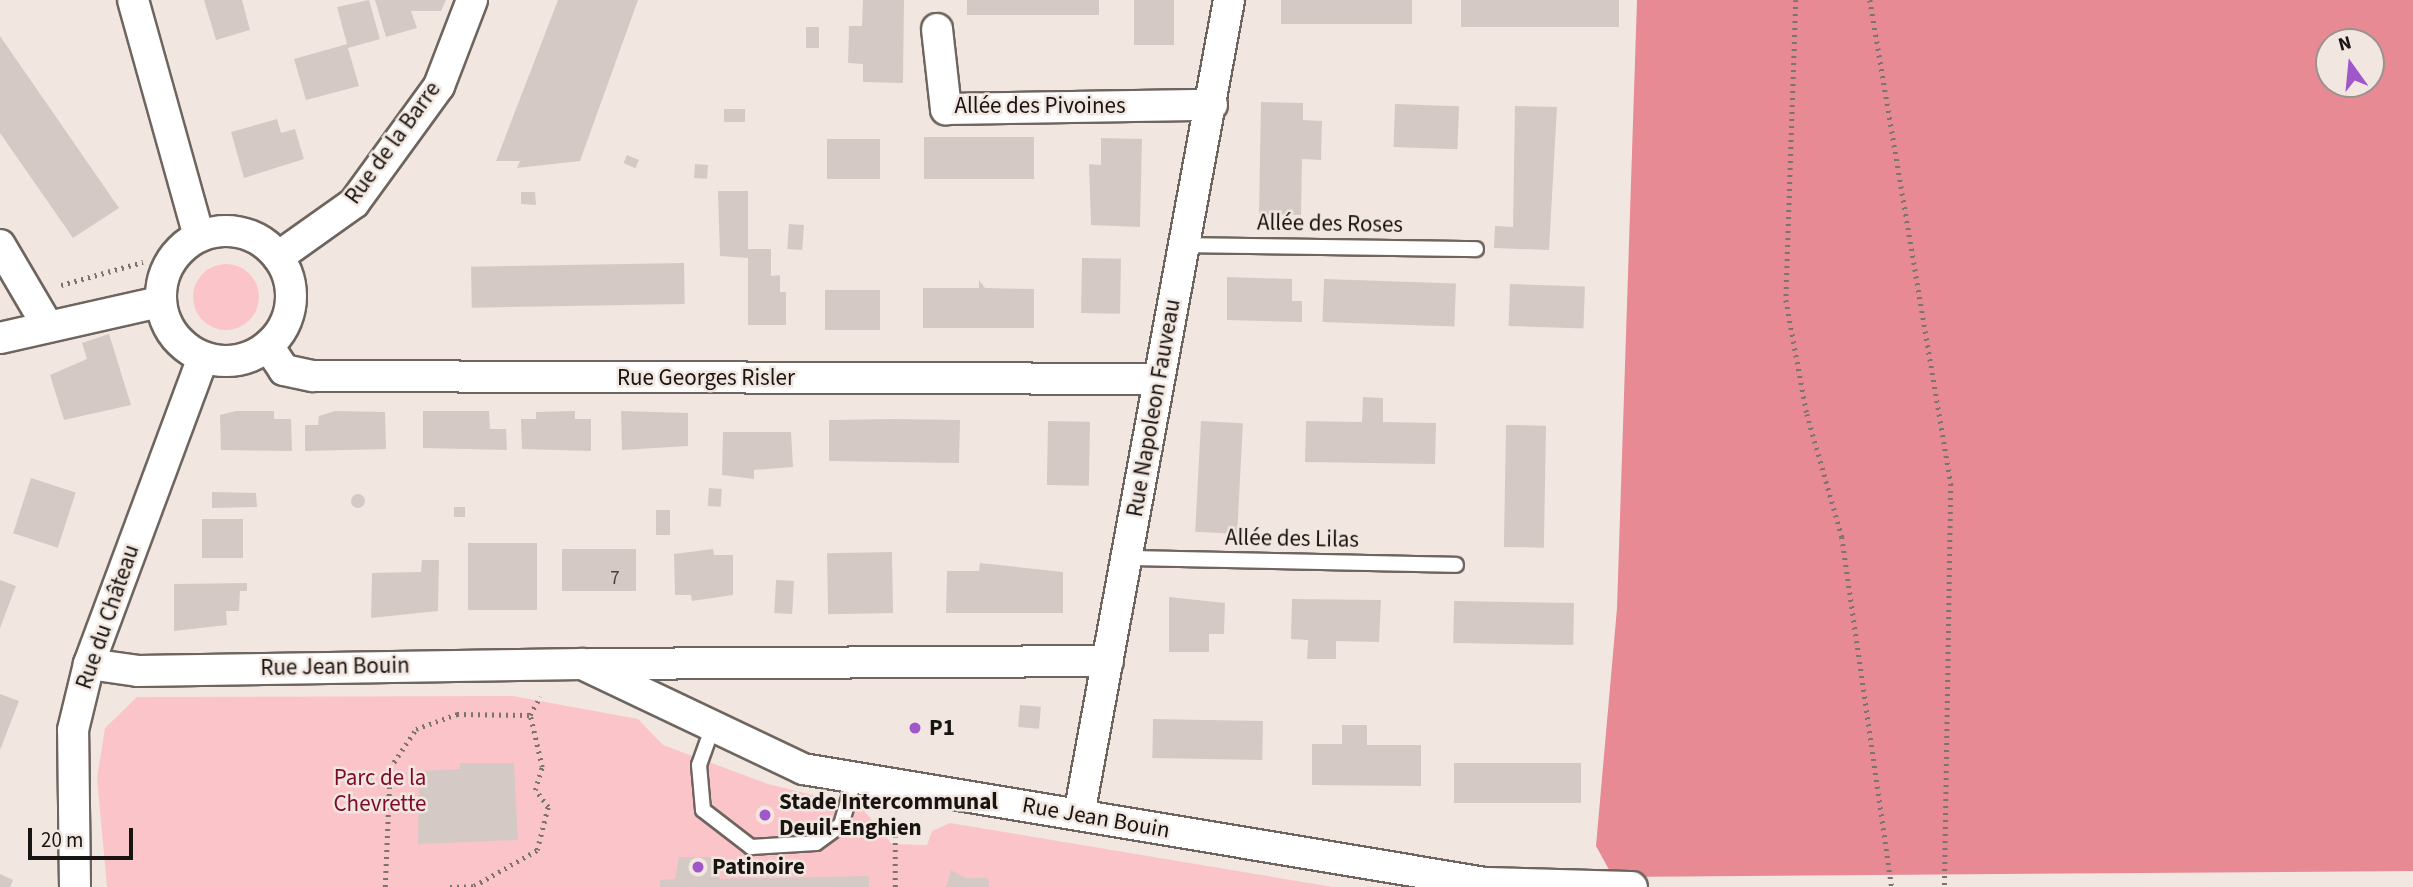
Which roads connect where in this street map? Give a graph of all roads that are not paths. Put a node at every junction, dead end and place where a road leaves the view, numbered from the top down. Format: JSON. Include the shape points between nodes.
{"nodes":[{"id":1,"x":133,"y":0,"type":"edge"},
{"id":2,"x":472,"y":0,"type":"edge"},
{"id":3,"x":1229,"y":0,"type":"edge"},
{"id":4,"x":937,"y":29,"type":"dead end"},
{"id":5,"x":1212,"y":105,"type":"junction"},
{"id":6,"x":199,"y":236,"type":"junction"},
{"id":7,"x":0,"y":245,"type":"edge"},
{"id":8,"x":1185,"y":245,"type":"junction"},
{"id":9,"x":1476,"y":249,"type":"dead end"},
{"id":10,"x":278,"y":257,"type":"junction"},
{"id":11,"x":160,"y":302,"type":"junction"},
{"id":12,"x":47,"y":325,"type":"junction"},
{"id":13,"x":0,"y":338,"type":"edge"},
{"id":14,"x":268,"y":346,"type":"junction"},
{"id":15,"x":203,"y":358,"type":"junction"},
{"id":16,"x":1158,"y":379,"type":"junction"},
{"id":17,"x":1127,"y":558,"type":"junction"},
{"id":18,"x":1456,"y":565,"type":"dead end"},
{"id":19,"x":1108,"y":661,"type":"junction"},
{"id":20,"x":89,"y":664,"type":"junction"},
{"id":21,"x":582,"y":664,"type":"junction"},
{"id":22,"x":713,"y":726,"type":"junction"},
{"id":23,"x":855,"y":777,"type":"junction"},
{"id":24,"x":1079,"y":815,"type":"junction"},
{"id":25,"x":75,"y":887,"type":"edge"},
{"id":26,"x":1633,"y":887,"type":"edge"}],
"edges":[{"from":1,"to":6,"type":"street"},
{"from":2,"to":10,"type":"street","name":"Rue de la Barre","via":[[439,86],[354,202]]},
{"from":3,"to":5,"type":"street","name":"Rue Napoleon Fauveau"},
{"from":4,"to":5,"type":"street","name":"Allée des Pivoines","via":[[946,109]]},
{"from":5,"to":8,"type":"street","name":"Rue Napoleon Fauveau"},
{"from":6,"to":10,"type":"street","via":[[249,234]]},
{"from":6,"to":11,"type":"street","via":[[167,265]]},
{"from":7,"to":12,"type":"street"},
{"from":8,"to":9,"type":"lane","name":"Allée des Roses"},
{"from":8,"to":16,"type":"street","name":"Rue Napoleon Fauveau"},
{"from":10,"to":14,"type":"street","via":[[291,294],[281,331]]},
{"from":11,"to":12,"type":"street"},
{"from":11,"to":15,"type":"street","via":[[173,336]]},
{"from":12,"to":13,"type":"street"},
{"from":14,"to":15,"type":"street","via":[[237,361]]},
{"from":14,"to":16,"type":"street","name":"Rue Georges Risler","via":[[274,360],[297,376]]},
{"from":15,"to":20,"type":"street","name":"Rue du Château"},
{"from":16,"to":17,"type":"street","name":"Rue Napoleon Fauveau"},
{"from":17,"to":18,"type":"lane","name":"Allée des Lilas"},
{"from":17,"to":19,"type":"street","name":"Rue Napoleon Fauveau"},
{"from":19,"to":21,"type":"street","name":"Rue Jean Bouin"},
{"from":19,"to":24,"type":"street","name":"Rue Napoleon Fauveau"},
{"from":20,"to":21,"type":"street","name":"Rue Jean Bouin","via":[[138,671]]},
{"from":20,"to":25,"type":"street","name":"Rue du Château","via":[[73,730]]},
{"from":21,"to":22,"type":"street","name":"Rue Jean Bouin"},
{"from":22,"to":23,"type":"street","name":"Rue Jean Bouin","via":[[803,769]]},
{"from":22,"to":23,"type":"lane","via":[[699,765],[703,810],[751,847],[816,843],[841,825]]},
{"from":23,"to":24,"type":"street","name":"Rue Jean Bouin"},
{"from":24,"to":26,"type":"street","name":"Rue Jean Bouin","via":[[1485,883]]}]}
